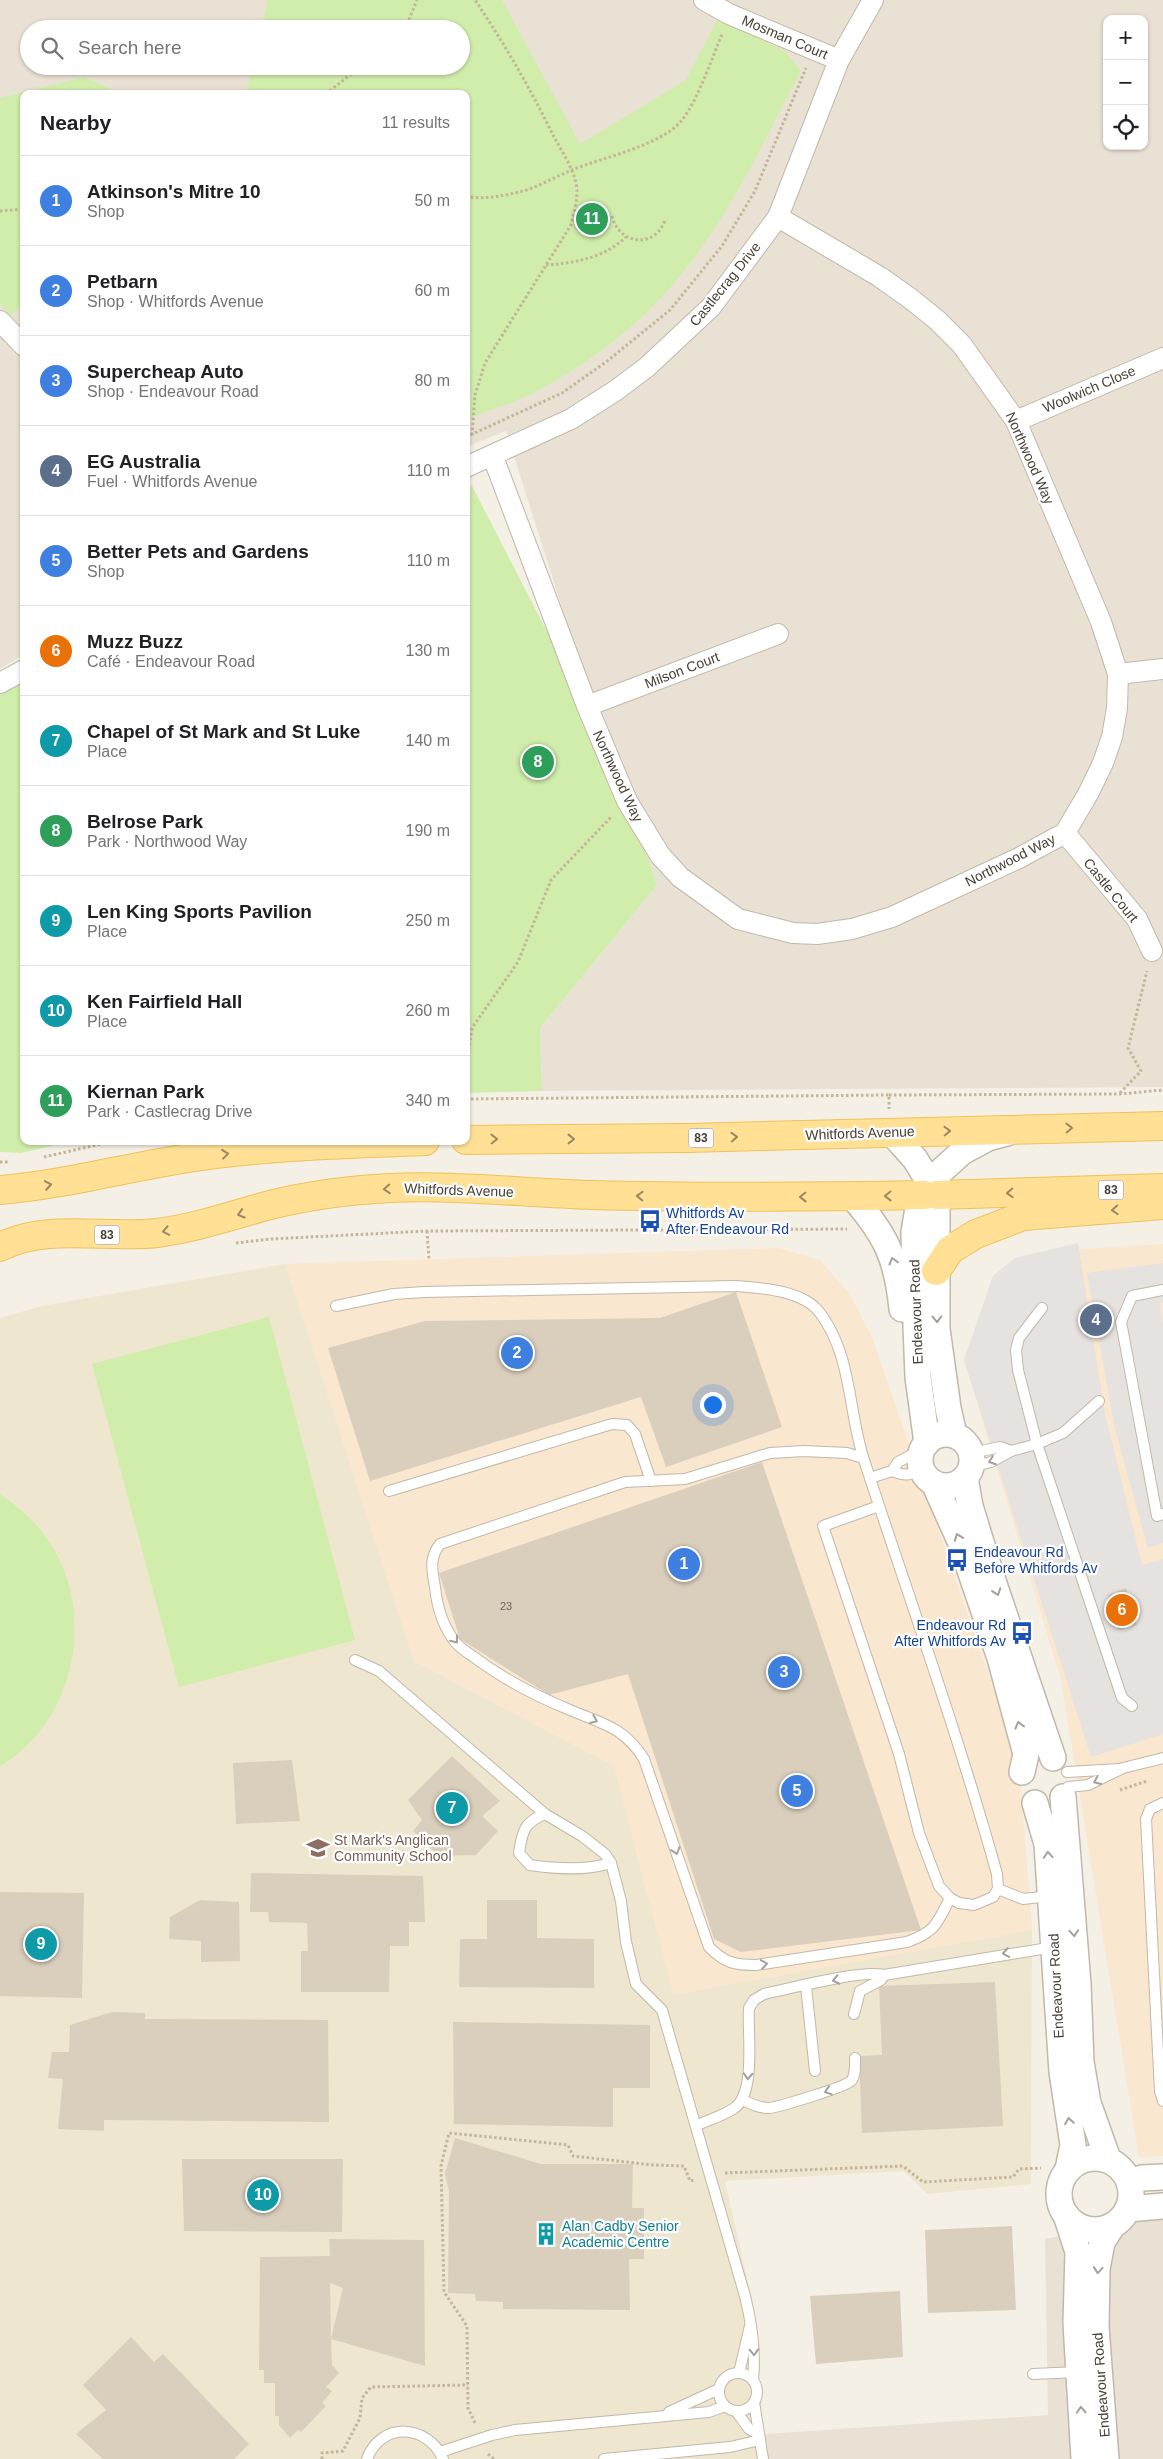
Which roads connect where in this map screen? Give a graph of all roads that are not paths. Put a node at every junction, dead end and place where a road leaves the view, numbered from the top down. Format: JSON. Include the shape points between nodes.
{"nodes":[{"id":1,"x":704,"y":0,"type":"edge"},
{"id":2,"x":872,"y":0,"type":"edge"},
{"id":3,"x":839,"y":60,"type":"junction"},
{"id":4,"x":778,"y":217,"type":"junction"},
{"id":5,"x":0,"y":321,"type":"edge"},
{"id":6,"x":20,"y":342,"type":"edge"},
{"id":7,"x":1163,"y":358,"type":"edge"},
{"id":8,"x":1016,"y":421,"type":"junction"},
{"id":9,"x":493,"y":457,"type":"junction"},
{"id":10,"x":470,"y":466,"type":"edge"},
{"id":11,"x":778,"y":634,"type":"dead end"},
{"id":12,"x":1163,"y":669,"type":"edge"},
{"id":13,"x":20,"y":672,"type":"edge"},
{"id":14,"x":1118,"y":674,"type":"junction"},
{"id":15,"x":0,"y":683,"type":"edge"},
{"id":16,"x":586,"y":706,"type":"junction"},
{"id":17,"x":1065,"y":833,"type":"junction"},
{"id":18,"x":1152,"y":951,"type":"road end"},
{"id":19,"x":1163,"y":1126,"type":"edge"},
{"id":20,"x":1020,"y":1129,"type":"junction"},
{"id":21,"x":891,"y":1132,"type":"junction"},
{"id":22,"x":470,"y":1140,"type":"edge"},
{"id":23,"x":353,"y":1145,"type":"edge"},
{"id":24,"x":1163,"y":1188,"type":"edge"},
{"id":25,"x":0,"y":1190,"type":"edge"},
{"id":26,"x":931,"y":1192,"type":"junction"},
{"id":27,"x":852,"y":1196,"type":"junction"},
{"id":28,"x":1163,"y":1205,"type":"edge"},
{"id":29,"x":0,"y":1247,"type":"edge"},
{"id":30,"x":936,"y":1271,"type":"junction"},
{"id":31,"x":1163,"y":1291,"type":"edge"},
{"id":32,"x":336,"y":1306,"type":"dead end"},
{"id":33,"x":1042,"y":1308,"type":"dead end"},
{"id":34,"x":1100,"y":1400,"type":"dead end"},
{"id":35,"x":924,"y":1408,"type":"junction"},
{"id":36,"x":954,"y":1435,"type":"junction"},
{"id":37,"x":1037,"y":1444,"type":"junction"},
{"id":38,"x":863,"y":1458,"type":"junction"},
{"id":39,"x":927,"y":1461,"type":"junction"},
{"id":40,"x":969,"y":1466,"type":"junction"},
{"id":41,"x":892,"y":1471,"type":"junction"},
{"id":42,"x":870,"y":1478,"type":"junction"},
{"id":43,"x":651,"y":1481,"type":"junction"},
{"id":44,"x":389,"y":1491,"type":"dead end"},
{"id":45,"x":879,"y":1506,"type":"junction"},
{"id":46,"x":1163,"y":1514,"type":"edge"},
{"id":47,"x":355,"y":1660,"type":"dead end"},
{"id":48,"x":1132,"y":1706,"type":"dead end"},
{"id":49,"x":1163,"y":1758,"type":"edge"},
{"id":50,"x":1123,"y":1768,"type":"junction"},
{"id":51,"x":1022,"y":1772,"type":"junction"},
{"id":52,"x":1063,"y":1778,"type":"junction"},
{"id":53,"x":1035,"y":1803,"type":"junction"},
{"id":54,"x":1163,"y":1803,"type":"edge"},
{"id":55,"x":545,"y":1814,"type":"junction"},
{"id":56,"x":611,"y":1863,"type":"junction"},
{"id":57,"x":998,"y":1889,"type":"junction"},
{"id":58,"x":1060,"y":1896,"type":"junction"},
{"id":59,"x":950,"y":1898,"type":"junction"},
{"id":60,"x":1055,"y":1947,"type":"junction"},
{"id":61,"x":884,"y":1975,"type":"junction"},
{"id":62,"x":806,"y":1986,"type":"junction"},
{"id":63,"x":854,"y":2014,"type":"dead end"},
{"id":64,"x":855,"y":2058,"type":"dead end"},
{"id":65,"x":815,"y":2071,"type":"dead end"},
{"id":66,"x":743,"y":2100,"type":"junction"},
{"id":67,"x":1163,"y":2101,"type":"edge"},
{"id":68,"x":697,"y":2125,"type":"junction"},
{"id":69,"x":1108,"y":2159,"type":"junction"},
{"id":70,"x":1068,"y":2169,"type":"junction"},
{"id":71,"x":1163,"y":2178,"type":"edge"},
{"id":72,"x":1130,"y":2182,"type":"junction"},
{"id":73,"x":1163,"y":2206,"type":"edge"},
{"id":74,"x":1066,"y":2215,"type":"junction"},
{"id":75,"x":1121,"y":2217,"type":"junction"},
{"id":76,"x":750,"y":2326,"type":"junction"},
{"id":77,"x":1079,"y":2372,"type":"junction"},
{"id":78,"x":739,"y":2373,"type":"junction"},
{"id":79,"x":1033,"y":2374,"type":"dead end"},
{"id":80,"x":753,"y":2380,"type":"junction"},
{"id":81,"x":719,"y":2389,"type":"junction"},
{"id":82,"x":754,"y":2402,"type":"junction"},
{"id":83,"x":725,"y":2406,"type":"junction"},
{"id":84,"x":736,"y":2411,"type":"junction"},
{"id":85,"x":661,"y":2415,"type":"junction"},
{"id":86,"x":759,"y":2437,"type":"junction"},
{"id":87,"x":441,"y":2455,"type":"edge"},
{"id":88,"x":684,"y":2455,"type":"edge"},
{"id":89,"x":367,"y":2459,"type":"edge"},
{"id":90,"x":604,"y":2459,"type":"edge"},
{"id":91,"x":763,"y":2459,"type":"edge"},
{"id":92,"x":1084,"y":2459,"type":"edge"},
{"id":93,"x":1106,"y":2459,"type":"edge"}],
"edges":[{"from":1,"to":3,"type":"street","name":"Mosman Court","via":[[729,14]]},
{"from":2,"to":3,"type":"street","name":"Castlecrag Drive"},
{"from":3,"to":4,"type":"street","name":"Castlecrag Drive"},
{"from":4,"to":8,"type":"street","name":"Northwood Way","via":[[880,277],[937,320],[962,345]]},
{"from":4,"to":9,"type":"street","name":"Castlecrag Drive","via":[[711,307],[647,367],[571,420]]},
{"from":5,"to":6,"type":"street"},
{"from":7,"to":8,"type":"street","name":"Woolwich Close"},
{"from":8,"to":14,"type":"street","name":"Northwood Way","via":[[1101,622]]},
{"from":9,"to":10,"type":"street","name":"Castlecrag Drive"},
{"from":9,"to":16,"type":"street","name":"Northwood Way"},
{"from":11,"to":16,"type":"street","name":"Milson Court"},
{"from":12,"to":14,"type":"street"},
{"from":13,"to":15,"type":"street"},
{"from":14,"to":17,"type":"street","name":"Northwood Way","via":[[1112,736],[1089,792]]},
{"from":16,"to":17,"type":"street","name":"Northwood Way","via":[[627,801],[660,855],[686,882],[738,918],[794,932],[817,934],[852,930],[892,917]]},
{"from":17,"to":18,"type":"street","name":"Castle Court","via":[[1137,918]]},
{"from":20,"to":19,"type":"main road","name":"Whitfords Avenue","number":"83","one_way":true},
{"from":21,"to":20,"type":"main road","name":"Whitfords Avenue","number":"83","one_way":true},
{"from":20,"to":26,"type":"street","name":"Endeavour Road","via":[[988,1138],[962,1152],[940,1172]]},
{"from":22,"to":21,"type":"main road","name":"Whitfords Avenue","number":"83","one_way":true},
{"from":21,"to":26,"type":"street","via":[[915,1158]]},
{"from":25,"to":23,"type":"main road","one_way":true,"via":[[44,1186],[177,1160],[262,1150]]},
{"from":24,"to":26,"type":"main road","name":"Whitfords Avenue","number":"83","one_way":true},
{"from":26,"to":27,"type":"main road","name":"Whitfords Avenue","number":"83","one_way":true},
{"from":26,"to":30,"type":"street","name":"Endeavour Road"},
{"from":26,"to":35,"type":"street","name":"Endeavour Road","via":[[918,1208],[914,1232],[918,1377]]},
{"from":27,"to":29,"type":"main road","name":"Whitfords Avenue","number":"83","one_way":true,"via":[[708,1198],[392,1188],[323,1194],[159,1233],[32,1236]]},
{"from":35,"to":27,"type":"street","one_way":true,"via":[[913,1399],[900,1285],[890,1250],[878,1228]]},
{"from":28,"to":30,"type":"main road","one_way":true,"via":[[1023,1216],[976,1234],[950,1250]]},
{"from":30,"to":36,"type":"street","name":"Endeavour Road","one_way":true,"via":[[937,1328]]},
{"from":31,"to":46,"type":"lane","via":[[1132,1296],[1121,1322],[1157,1516]]},
{"from":32,"to":38,"type":"lane","via":[[394,1294],[424,1292],[735,1286],[762,1288],[799,1298],[819,1311],[834,1337],[845,1368]]},
{"from":33,"to":37,"type":"lane","via":[[1019,1338],[1016,1350]]},
{"from":34,"to":37,"type":"lane","via":[[1063,1433]]},
{"from":35,"to":39,"type":"street","name":"Endeavour Road"},
{"from":36,"to":39,"type":"street","via":[[939,1435]]},
{"from":36,"to":40,"type":"street","via":[[962,1439]]},
{"from":37,"to":40,"type":"lane","via":[[1011,1451],[1000,1447]]},
{"from":37,"to":48,"type":"lane","via":[[1122,1698]]},
{"from":38,"to":42,"type":"lane"},
{"from":38,"to":43,"type":"lane","via":[[847,1453],[770,1453],[685,1479]]},
{"from":39,"to":40,"type":"street","via":[[951,1485]]},
{"from":39,"to":41,"type":"lane","via":[[898,1462]]},
{"from":39,"to":41,"type":"lane","via":[[914,1474],[903,1476]]},
{"from":51,"to":39,"type":"street","name":"Endeavour Road","one_way":true,"via":[[1026,1754],[1000,1658],[960,1541]]},
{"from":40,"to":52,"type":"street","name":"Endeavour Road","one_way":true,"via":[[970,1506]]},
{"from":41,"to":42,"type":"lane"},
{"from":42,"to":45,"type":"lane"},
{"from":43,"to":44,"type":"lane","via":[[635,1434],[627,1425],[612,1424]]},
{"from":43,"to":59,"type":"lane","one_way":true,"via":[[625,1482],[440,1544],[433,1553],[432,1565],[436,1596],[443,1623],[456,1644],[505,1678],[552,1703],[619,1731],[633,1742],[644,1759],[710,1947],[721,1959],[737,1965],[756,1965],[907,1942],[926,1935]]},
{"from":45,"to":57,"type":"lane","via":[[982,1821]]},
{"from":45,"to":59,"type":"lane","via":[[823,1526],[899,1754],[919,1833],[939,1886]]},
{"from":47,"to":55,"type":"lane","via":[[379,1671]]},
{"from":49,"to":50,"type":"lane"},
{"from":50,"to":52,"type":"lane","via":[[1085,1769]]},
{"from":50,"to":52,"type":"lane","one_way":true,"via":[[1088,1785]]},
{"from":51,"to":52,"type":"street","via":[[1034,1759],[1043,1756]]},
{"from":51,"to":53,"type":"street","via":[[1022,1790]]},
{"from":52,"to":53,"type":"street","via":[[1052,1804]]},
{"from":52,"to":58,"type":"street","name":"Endeavour Road"},
{"from":58,"to":53,"type":"street","name":"Endeavour Road","one_way":true},
{"from":54,"to":67,"type":"lane","via":[[1150,1809],[1146,1819]]},
{"from":55,"to":56,"type":"lane","via":[[582,1836]]},
{"from":55,"to":56,"type":"lane","via":[[534,1818],[522,1832],[519,1853],[530,1865],[595,1868]]},
{"from":56,"to":68,"type":"lane","via":[[636,1984],[662,2010]]},
{"from":57,"to":58,"type":"lane","via":[[1023,1899]]},
{"from":57,"to":59,"type":"lane","via":[[993,1897],[974,1905],[959,1904]]},
{"from":58,"to":60,"type":"street","name":"Endeavour Road"},
{"from":58,"to":69,"type":"street","name":"Endeavour Road","one_way":true,"via":[[1088,2103]]},
{"from":60,"to":61,"type":"lane","one_way":true},
{"from":70,"to":60,"type":"street","name":"Endeavour Road","one_way":true,"via":[[1073,2145],[1062,2072]]},
{"from":61,"to":62,"type":"lane","one_way":true},
{"from":61,"to":63,"type":"lane","via":[[860,1991]]},
{"from":62,"to":65,"type":"lane"},
{"from":62,"to":66,"type":"lane","one_way":true,"via":[[764,1994],[749,2008],[749,2072]]},
{"from":64,"to":66,"type":"lane","one_way":true,"via":[[855,2073],[850,2082],[833,2089],[770,2108]]},
{"from":66,"to":68,"type":"lane","via":[[734,2109]]},
{"from":68,"to":76,"type":"lane","via":[[745,2296]]},
{"from":69,"to":70,"type":"street","via":[[1084,2159]]},
{"from":69,"to":72,"type":"street","via":[[1121,2168]]},
{"from":70,"to":74,"type":"street","via":[[1059,2192],[1060,2204]]},
{"from":71,"to":72,"type":"street","via":[[1142,2178]]},
{"from":72,"to":75,"type":"street","via":[[1131,2199]]},
{"from":73,"to":75,"type":"street"},
{"from":74,"to":75,"type":"street","via":[[1086,2229],[1100,2229]]},
{"from":74,"to":77,"type":"street","name":"Endeavour Road","via":[[1078,2252],[1076,2323]]},
{"from":75,"to":93,"type":"street","name":"Endeavour Road","one_way":true,"via":[[1102,2242],[1097,2270],[1096,2328]]},
{"from":76,"to":78,"type":"lane"},
{"from":76,"to":80,"type":"lane","one_way":true,"via":[[755,2357]]},
{"from":77,"to":79,"type":"lane"},
{"from":92,"to":77,"type":"street","name":"Endeavour Road","one_way":true},
{"from":78,"to":80,"type":"lane","via":[[747,2374]]},
{"from":78,"to":81,"type":"lane","via":[[726,2377]]},
{"from":80,"to":82,"type":"lane","via":[[757,2388]]},
{"from":81,"to":83,"type":"lane"},
{"from":81,"to":85,"type":"lane"},
{"from":82,"to":84,"type":"lane","via":[[747,2409]]},
{"from":82,"to":86,"type":"lane"},
{"from":83,"to":84,"type":"lane"},
{"from":83,"to":85,"type":"lane","via":[[710,2412]]},
{"from":84,"to":86,"type":"lane"},
{"from":85,"to":87,"type":"lane","via":[[515,2430],[481,2438]]},
{"from":86,"to":88,"type":"lane","via":[[730,2447]]},
{"from":86,"to":91,"type":"lane"},
{"from":87,"to":89,"type":"lane","via":[[423,2436],[400,2432],[378,2441]]},
{"from":88,"to":90,"type":"lane"}]}
